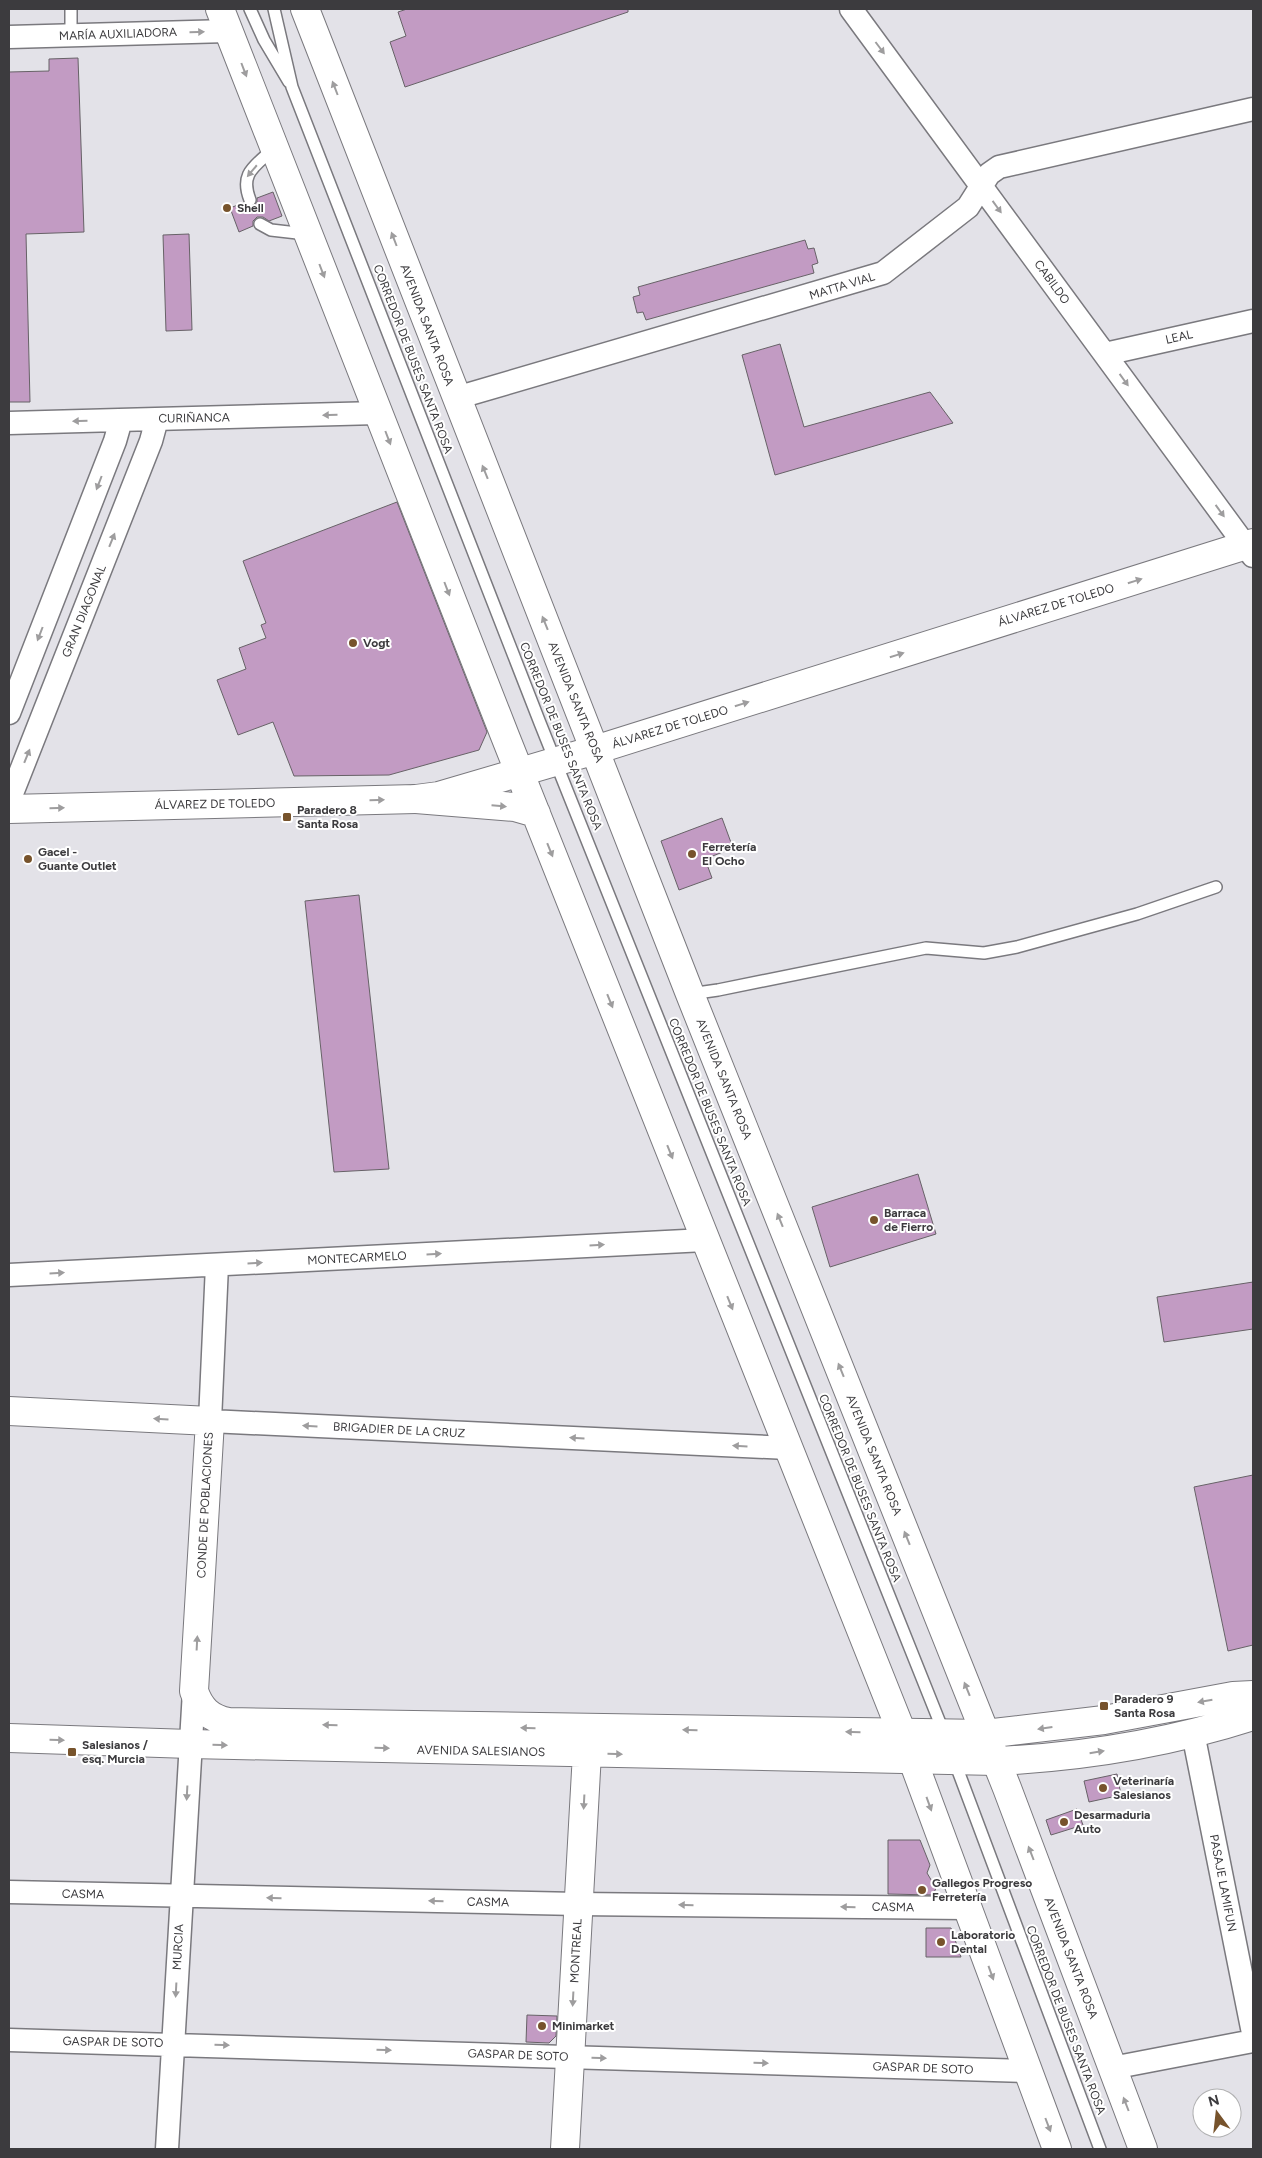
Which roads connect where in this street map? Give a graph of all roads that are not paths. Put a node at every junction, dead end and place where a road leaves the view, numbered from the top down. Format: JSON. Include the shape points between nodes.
{"nodes":[{"id":1,"x":71,"y":9,"type":"edge"},
{"id":2,"x":250,"y":9,"type":"edge"},
{"id":3,"x":274,"y":9,"type":"edge"},
{"id":4,"x":304,"y":9,"type":"edge"},
{"id":5,"x":851,"y":9,"type":"edge"},
{"id":6,"x":224,"y":20,"type":"edge"},
{"id":7,"x":71,"y":35,"type":"junction"},
{"id":8,"x":9,"y":37,"type":"edge"},
{"id":9,"x":292,"y":87,"type":"junction"},
{"id":10,"x":1253,"y":109,"type":"edge"},
{"id":11,"x":274,"y":148,"type":"junction"},
{"id":12,"x":982,"y":186,"type":"junction"},
{"id":13,"x":250,"y":200,"type":"dead end"},
{"id":14,"x":260,"y":224,"type":"dead end"},
{"id":15,"x":308,"y":234,"type":"junction"},
{"id":16,"x":1253,"y":320,"type":"edge"},
{"id":17,"x":1105,"y":354,"type":"junction"},
{"id":18,"x":456,"y":398,"type":"junction"},
{"id":19,"x":378,"y":413,"type":"junction"},
{"id":20,"x":157,"y":419,"type":"junction"},
{"id":21,"x":121,"y":420,"type":"junction"},
{"id":22,"x":9,"y":423,"type":"edge"},
{"id":23,"x":1250,"y":548,"type":"edge"},
{"id":24,"x":9,"y":713,"type":"edge"},
{"id":25,"x":595,"y":750,"type":"junction"},
{"id":26,"x":556,"y":762,"type":"junction"},
{"id":27,"x":519,"y":772,"type":"junction"},
{"id":28,"x":416,"y":799,"type":"junction"},
{"id":29,"x":9,"y":801,"type":"edge"},
{"id":30,"x":9,"y":810,"type":"edge"},
{"id":31,"x":536,"y":813,"type":"junction"},
{"id":32,"x":1216,"y":888,"type":"dead end"},
{"id":33,"x":690,"y":994,"type":"junction"},
{"id":34,"x":705,"y":1240,"type":"junction"},
{"id":35,"x":217,"y":1265,"type":"junction"},
{"id":36,"x":9,"y":1275,"type":"edge"},
{"id":37,"x":9,"y":1411,"type":"edge"},
{"id":38,"x":210,"y":1421,"type":"junction"},
{"id":39,"x":788,"y":1448,"type":"junction"},
{"id":40,"x":194,"y":1691,"type":"junction"},
{"id":41,"x":1253,"y":1695,"type":"edge"},
{"id":42,"x":1253,"y":1716,"type":"edge"},
{"id":43,"x":902,"y":1733,"type":"junction"},
{"id":44,"x":1193,"y":1733,"type":"junction"},
{"id":45,"x":985,"y":1734,"type":"junction"},
{"id":46,"x":9,"y":1738,"type":"edge"},
{"id":47,"x":190,"y":1744,"type":"junction"},
{"id":48,"x":948,"y":1746,"type":"junction"},
{"id":49,"x":587,"y":1753,"type":"junction"},
{"id":50,"x":912,"y":1758,"type":"junction"},
{"id":51,"x":996,"y":1761,"type":"junction"},
{"id":52,"x":9,"y":1892,"type":"edge"},
{"id":53,"x":181,"y":1896,"type":"junction"},
{"id":54,"x":578,"y":1904,"type":"junction"},
{"id":55,"x":967,"y":1908,"type":"junction"},
{"id":56,"x":1253,"y":2033,"type":"edge"},
{"id":57,"x":9,"y":2040,"type":"edge"},
{"id":58,"x":1253,"y":2041,"type":"edge"},
{"id":59,"x":173,"y":2043,"type":"junction"},
{"id":60,"x":570,"y":2057,"type":"junction"},
{"id":61,"x":1112,"y":2068,"type":"junction"},
{"id":62,"x":1028,"y":2071,"type":"junction"},
{"id":63,"x":167,"y":2149,"type":"edge"},
{"id":64,"x":565,"y":2149,"type":"edge"},
{"id":65,"x":1057,"y":2149,"type":"edge"},
{"id":66,"x":1100,"y":2149,"type":"edge"},
{"id":67,"x":1143,"y":2149,"type":"edge"}],
"edges":[{"from":1,"to":7,"type":"lane"},
{"from":2,"to":9,"type":"lane","name":"CORREDOR DE BUSES SANTA ROSA","via":[[272,56]]},
{"from":3,"to":9,"type":"lane","name":"CORREDOR DE BUSES SANTA ROSA"},
{"from":18,"to":4,"type":"main road","name":"AVENIDA SANTA ROSA","one_way":true},
{"from":5,"to":12,"type":"street","name":"CABILDO","one_way":true},
{"from":7,"to":6,"type":"street","name":"MARÍA AUXILIADORA","one_way":true},
{"from":6,"to":11,"type":"main road","one_way":true},
{"from":7,"to":8,"type":"street","name":"MARÍA AUXILIADORA"},
{"from":9,"to":26,"type":"lane","name":"CORREDOR DE BUSES SANTA ROSA"},
{"from":10,"to":12,"type":"street","name":"MATTA VIAL","via":[[999,167],[988,174]]},
{"from":11,"to":13,"type":"lane","one_way":true,"via":[[248,174],[245,184]]},
{"from":11,"to":15,"type":"main road"},
{"from":12,"to":17,"type":"street","name":"CABILDO","one_way":true},
{"from":12,"to":18,"type":"street","name":"MATTA VIAL","via":[[968,206],[884,273]]},
{"from":14,"to":15,"type":"lane","via":[[271,230]]},
{"from":15,"to":19,"type":"main road","one_way":true},
{"from":16,"to":17,"type":"street","name":"LEAL"},
{"from":17,"to":23,"type":"street","name":"CABILDO","one_way":true},
{"from":25,"to":18,"type":"main road","name":"AVENIDA SANTA ROSA","one_way":true},
{"from":19,"to":20,"type":"street","name":"CURIÑANCA","one_way":true},
{"from":19,"to":27,"type":"main road","one_way":true},
{"from":20,"to":21,"type":"street","name":"CURIÑANCA"},
{"from":29,"to":20,"type":"street","name":"GRAN DIAGONAL","one_way":true},
{"from":21,"to":22,"type":"street","name":"CURIÑANCA","one_way":true},
{"from":21,"to":24,"type":"street","one_way":true,"via":[[116,441]]},
{"from":25,"to":23,"type":"main road","name":"ÁLVAREZ DE TOLEDO","one_way":true},
{"from":25,"to":26,"type":"main road","name":"ÁLVAREZ DE TOLEDO"},
{"from":25,"to":33,"type":"main road","name":"AVENIDA SANTA ROSA"},
{"from":26,"to":27,"type":"main road","name":"ÁLVAREZ DE TOLEDO"},
{"from":26,"to":48,"type":"lane","name":"CORREDOR DE BUSES SANTA ROSA"},
{"from":27,"to":28,"type":"main road","name":"ÁLVAREZ DE TOLEDO","via":[[459,791]]},
{"from":27,"to":31,"type":"main road"},
{"from":30,"to":28,"type":"main road","name":"ÁLVAREZ DE TOLEDO","one_way":true},
{"from":28,"to":31,"type":"main road","one_way":true,"via":[[515,807]]},
{"from":31,"to":34,"type":"main road","one_way":true},
{"from":32,"to":33,"type":"lane","via":[[1017,947],[984,953],[926,948]]},
{"from":45,"to":33,"type":"main road","name":"AVENIDA SANTA ROSA","one_way":true},
{"from":35,"to":34,"type":"street","name":"MONTECARMELO","one_way":true},
{"from":34,"to":39,"type":"main road","one_way":true},
{"from":36,"to":35,"type":"street","name":"MONTECARMELO","one_way":true},
{"from":35,"to":38,"type":"street","name":"CONDE DE POBLACIONES"},
{"from":38,"to":37,"type":"main road","name":"BRIGADIER DE LA CRUZ","one_way":true},
{"from":39,"to":38,"type":"street","name":"BRIGADIER DE LA CRUZ","one_way":true},
{"from":40,"to":38,"type":"main road","name":"CONDE DE POBLACIONES","one_way":true},
{"from":39,"to":43,"type":"main road"},
{"from":43,"to":40,"type":"main road","name":"AVENIDA SALESIANOS","one_way":true,"via":[[228,1722],[204,1710]]},
{"from":40,"to":47,"type":"street","name":"CONDE DE POBLACIONES"},
{"from":41,"to":45,"type":"main road","one_way":true,"via":[[1088,1722]]},
{"from":42,"to":44,"type":"main road"},
{"from":43,"to":48,"type":"main road","name":"AVENIDA SALESIANOS"},
{"from":43,"to":50,"type":"main road"},
{"from":51,"to":44,"type":"main road","one_way":true,"via":[[1087,1754]]},
{"from":44,"to":56,"type":"street","name":"PASAJE LAMIFUN"},
{"from":45,"to":48,"type":"main road"},
{"from":45,"to":51,"type":"main road","name":"AVENIDA SANTA ROSA"},
{"from":46,"to":47,"type":"main road","name":"AVENIDA SALESIANOS","one_way":true},
{"from":47,"to":49,"type":"main road","name":"AVENIDA SALESIANOS","one_way":true},
{"from":47,"to":53,"type":"street","name":"MURCIA","one_way":true},
{"from":48,"to":50,"type":"main road","name":"AVENIDA SALESIANOS"},
{"from":48,"to":51,"type":"main road"},
{"from":48,"to":66,"type":"lane","name":"CORREDOR DE BUSES SANTA ROSA"},
{"from":49,"to":50,"type":"main road","name":"AVENIDA SALESIANOS","one_way":true},
{"from":49,"to":54,"type":"main road","name":"MONTREAL","one_way":true},
{"from":50,"to":55,"type":"main road","one_way":true},
{"from":61,"to":51,"type":"main road","name":"AVENIDA SANTA ROSA","one_way":true},
{"from":52,"to":53,"type":"street","name":"CASMA"},
{"from":54,"to":53,"type":"street","name":"CASMA","one_way":true},
{"from":53,"to":59,"type":"street","name":"MURCIA","one_way":true},
{"from":55,"to":54,"type":"street","name":"CASMA","one_way":true},
{"from":54,"to":60,"type":"main road","name":"MONTREAL","one_way":true},
{"from":55,"to":62,"type":"main road","one_way":true},
{"from":57,"to":59,"type":"street","name":"GASPAR DE SOTO"},
{"from":58,"to":61,"type":"street"},
{"from":59,"to":60,"type":"street","name":"GASPAR DE SOTO","one_way":true},
{"from":59,"to":63,"type":"street","name":"MURCIA"},
{"from":60,"to":62,"type":"street","name":"GASPAR DE SOTO","one_way":true},
{"from":60,"to":64,"type":"main road","name":"MONTREAL"},
{"from":67,"to":61,"type":"main road","name":"AVENIDA SANTA ROSA","one_way":true},
{"from":62,"to":65,"type":"main road","one_way":true}]}
